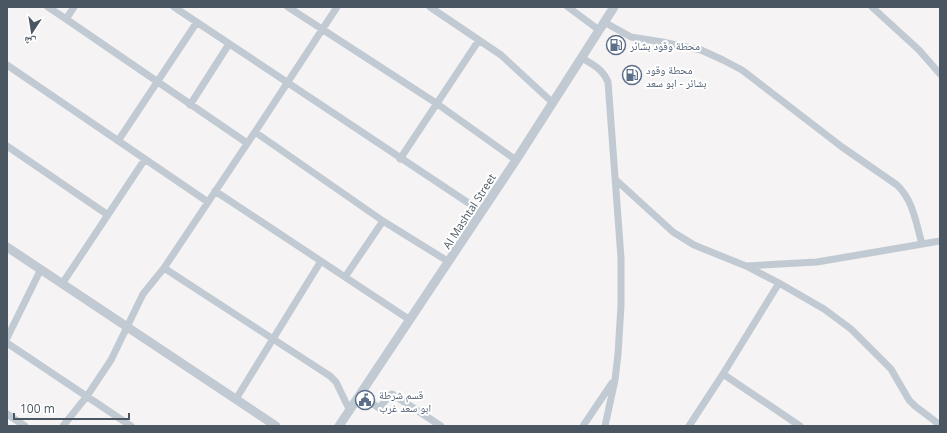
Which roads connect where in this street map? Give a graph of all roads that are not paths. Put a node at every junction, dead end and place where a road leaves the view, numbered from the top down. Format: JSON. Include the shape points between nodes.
{"nodes":[{"id":1,"x":48,"y":7,"type":"edge"},
{"id":2,"x":74,"y":7,"type":"edge"},
{"id":3,"x":174,"y":7,"type":"edge"},
{"id":4,"x":288,"y":7,"type":"edge"},
{"id":5,"x":336,"y":7,"type":"edge"},
{"id":6,"x":430,"y":7,"type":"edge"},
{"id":7,"x":568,"y":7,"type":"edge"},
{"id":8,"x":614,"y":7,"type":"edge"},
{"id":9,"x":872,"y":7,"type":"edge"},
{"id":10,"x":66,"y":19,"type":"junction"},
{"id":11,"x":197,"y":22,"type":"junction"},
{"id":12,"x":602,"y":26,"type":"junction"},
{"id":13,"x":322,"y":29,"type":"junction"},
{"id":14,"x":479,"y":40,"type":"junction"},
{"id":15,"x":229,"y":44,"type":"junction"},
{"id":16,"x":582,"y":58,"type":"junction"},
{"id":17,"x":7,"y":65,"type":"edge"},
{"id":18,"x":940,"y":74,"type":"edge"},
{"id":19,"x":157,"y":82,"type":"junction"},
{"id":20,"x":287,"y":83,"type":"junction"},
{"id":21,"x":436,"y":103,"type":"junction"},
{"id":22,"x":553,"y":103,"type":"junction"},
{"id":23,"x":190,"y":105,"type":"junction"},
{"id":24,"x":255,"y":132,"type":"junction"},
{"id":25,"x":118,"y":141,"type":"junction"},
{"id":26,"x":247,"y":143,"type":"junction"},
{"id":27,"x":7,"y":146,"type":"edge"},
{"id":28,"x":145,"y":158,"type":"junction"},
{"id":29,"x":400,"y":159,"type":"junction"},
{"id":30,"x":516,"y":160,"type":"junction"},
{"id":31,"x":616,"y":180,"type":"junction"},
{"id":32,"x":215,"y":191,"type":"junction"},
{"id":33,"x":208,"y":202,"type":"junction"},
{"id":34,"x":482,"y":212,"type":"junction"},
{"id":35,"x":108,"y":215,"type":"junction"},
{"id":36,"x":383,"y":220,"type":"junction"},
{"id":37,"x":940,"y":241,"type":"edge"},
{"id":38,"x":922,"y":244,"type":"junction"},
{"id":39,"x":7,"y":247,"type":"edge"},
{"id":40,"x":321,"y":261,"type":"junction"},
{"id":41,"x":449,"y":262,"type":"junction"},
{"id":42,"x":746,"y":266,"type":"junction"},
{"id":43,"x":164,"y":268,"type":"junction"},
{"id":44,"x":41,"y":269,"type":"junction"},
{"id":45,"x":345,"y":277,"type":"junction"},
{"id":46,"x":779,"y":283,"type":"junction"},
{"id":47,"x":62,"y":284,"type":"junction"},
{"id":48,"x":410,"y":320,"type":"junction"},
{"id":49,"x":128,"y":327,"type":"junction"},
{"id":50,"x":7,"y":338,"type":"edge"},
{"id":51,"x":274,"y":338,"type":"junction"},
{"id":52,"x":7,"y":343,"type":"edge"},
{"id":53,"x":723,"y":374,"type":"junction"},
{"id":54,"x":615,"y":380,"type":"junction"},
{"id":55,"x":360,"y":395,"type":"junction"},
{"id":56,"x":87,"y":396,"type":"junction"},
{"id":57,"x":236,"y":399,"type":"junction"},
{"id":58,"x":350,"y":411,"type":"junction"},
{"id":59,"x":7,"y":414,"type":"edge"},
{"id":60,"x":940,"y":425,"type":"edge"},
{"id":61,"x":25,"y":426,"type":"edge"},
{"id":62,"x":63,"y":426,"type":"edge"},
{"id":63,"x":131,"y":426,"type":"edge"},
{"id":64,"x":276,"y":426,"type":"edge"},
{"id":65,"x":339,"y":426,"type":"edge"},
{"id":66,"x":441,"y":426,"type":"edge"},
{"id":67,"x":583,"y":426,"type":"edge"},
{"id":68,"x":605,"y":426,"type":"edge"},
{"id":69,"x":689,"y":426,"type":"edge"},
{"id":70,"x":800,"y":426,"type":"edge"}],
"edges":[{"from":1,"to":10,"type":"street"},
{"from":2,"to":10,"type":"street"},
{"from":3,"to":11,"type":"street"},
{"from":4,"to":13,"type":"street"},
{"from":5,"to":13,"type":"street"},
{"from":6,"to":14,"type":"street"},
{"from":7,"to":12,"type":"street"},
{"from":8,"to":12,"type":"street","name":"Al Mashtal Street"},
{"from":9,"to":18,"type":"street","via":[[919,50]]},
{"from":10,"to":19,"type":"street"},
{"from":11,"to":15,"type":"street"},
{"from":11,"to":19,"type":"street"},
{"from":12,"to":16,"type":"street","name":"Al Mashtal Street"},
{"from":12,"to":38,"type":"street","via":[[631,37],[701,50],[742,70],[904,191],[913,211]]},
{"from":13,"to":20,"type":"street"},
{"from":13,"to":21,"type":"street"},
{"from":14,"to":21,"type":"street"},
{"from":14,"to":22,"type":"street","via":[[501,55]]},
{"from":15,"to":20,"type":"street"},
{"from":15,"to":23,"type":"street"},
{"from":16,"to":22,"type":"street","name":"Al Mashtal Street"},
{"from":16,"to":31,"type":"street","via":[[600,69],[608,82]]},
{"from":17,"to":25,"type":"street"},
{"from":19,"to":23,"type":"street"},
{"from":19,"to":25,"type":"street"},
{"from":20,"to":24,"type":"street"},
{"from":20,"to":29,"type":"street"},
{"from":21,"to":29,"type":"street"},
{"from":21,"to":30,"type":"street"},
{"from":22,"to":30,"type":"street","name":"Al Mashtal Street"},
{"from":23,"to":26,"type":"street"},
{"from":24,"to":26,"type":"street"},
{"from":24,"to":36,"type":"street"},
{"from":25,"to":28,"type":"street"},
{"from":26,"to":32,"type":"street"},
{"from":27,"to":35,"type":"street"},
{"from":28,"to":33,"type":"street"},
{"from":28,"to":35,"type":"street"},
{"from":29,"to":34,"type":"street"},
{"from":30,"to":34,"type":"street","name":"Al Mashtal Street"},
{"from":31,"to":42,"type":"street","via":[[673,232],[694,245]]},
{"from":31,"to":54,"type":"street","via":[[622,258]]},
{"from":32,"to":33,"type":"street"},
{"from":32,"to":40,"type":"street"},
{"from":33,"to":43,"type":"street"},
{"from":34,"to":41,"type":"street","name":"Al Mashtal Street"},
{"from":35,"to":47,"type":"street"},
{"from":36,"to":41,"type":"street"},
{"from":36,"to":45,"type":"street"},
{"from":37,"to":38,"type":"street"},
{"from":38,"to":42,"type":"street","via":[[817,262]]},
{"from":39,"to":44,"type":"street"},
{"from":40,"to":45,"type":"street"},
{"from":40,"to":51,"type":"street"},
{"from":41,"to":48,"type":"street","name":"Al Mashtal Street"},
{"from":42,"to":46,"type":"street"},
{"from":43,"to":49,"type":"street","via":[[143,294]]},
{"from":43,"to":51,"type":"street"},
{"from":44,"to":47,"type":"street"},
{"from":44,"to":50,"type":"street"},
{"from":45,"to":48,"type":"street"},
{"from":46,"to":53,"type":"street"},
{"from":46,"to":60,"type":"street","via":[[824,309],[851,329],[891,369],[909,400]]},
{"from":47,"to":49,"type":"street"},
{"from":48,"to":55,"type":"street","name":"Al Mashtal Street"},
{"from":49,"to":56,"type":"street","via":[[111,360]]},
{"from":49,"to":57,"type":"street"},
{"from":51,"to":57,"type":"street"},
{"from":51,"to":58,"type":"street","via":[[330,376],[336,382]]},
{"from":52,"to":56,"type":"street"},
{"from":53,"to":69,"type":"street"},
{"from":53,"to":70,"type":"street"},
{"from":54,"to":67,"type":"street"},
{"from":54,"to":68,"type":"street"},
{"from":55,"to":58,"type":"street","name":"Al Mashtal Street"},
{"from":55,"to":66,"type":"street","via":[[379,408],[392,394]]},
{"from":56,"to":62,"type":"street"},
{"from":56,"to":63,"type":"street"},
{"from":57,"to":64,"type":"street"},
{"from":58,"to":65,"type":"street","name":"Al Mashtal Street"},
{"from":59,"to":61,"type":"street"}]}
